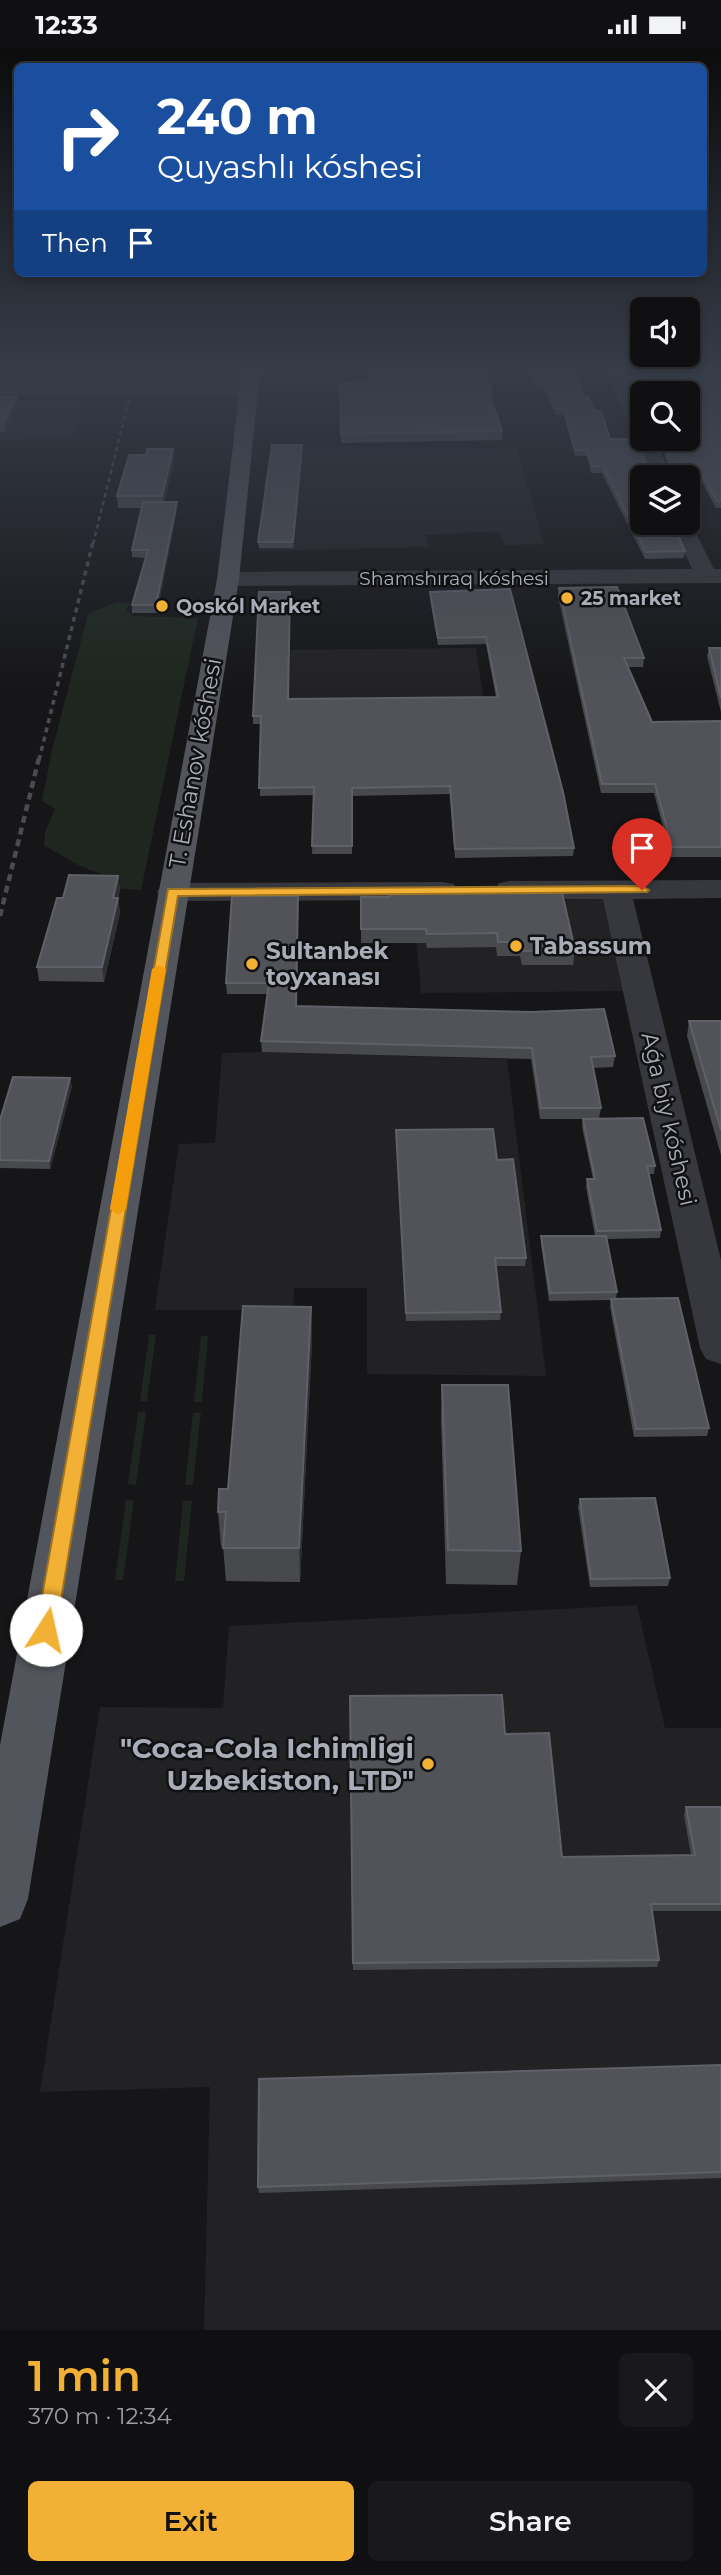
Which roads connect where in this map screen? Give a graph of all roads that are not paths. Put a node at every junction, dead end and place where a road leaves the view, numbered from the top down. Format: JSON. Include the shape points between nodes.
{"nodes":[{"id":1,"x":239,"y":477,"type":"edge"},
{"id":2,"x":689,"y":535,"type":"edge"},
{"id":3,"x":713,"y":576,"type":"edge"},
{"id":4,"x":228,"y":579,"type":"junction"},
{"id":5,"x":721,"y":888,"type":"edge"},
{"id":6,"x":616,"y":890,"type":"junction"},
{"id":7,"x":172,"y":892,"type":"junction"},
{"id":8,"x":721,"y":1348,"type":"edge"},
{"id":9,"x":0,"y":1899,"type":"edge"}],
"edges":[{"from":1,"to":4,"type":"main road","name":"T. Eshanov kóshesi"},
{"from":2,"to":3,"type":"street"},
{"from":3,"to":4,"type":"street","name":"Shamshıraq kóshesi"},
{"from":4,"to":7,"type":"main road","name":"T. Eshanov kóshesi"},
{"from":5,"to":6,"type":"street"},
{"from":6,"to":7,"type":"street"},
{"from":6,"to":8,"type":"street","name":"Aǵa biy kóshesi"},
{"from":7,"to":9,"type":"main road","name":"T. Eshanov kóshesi"}]}
